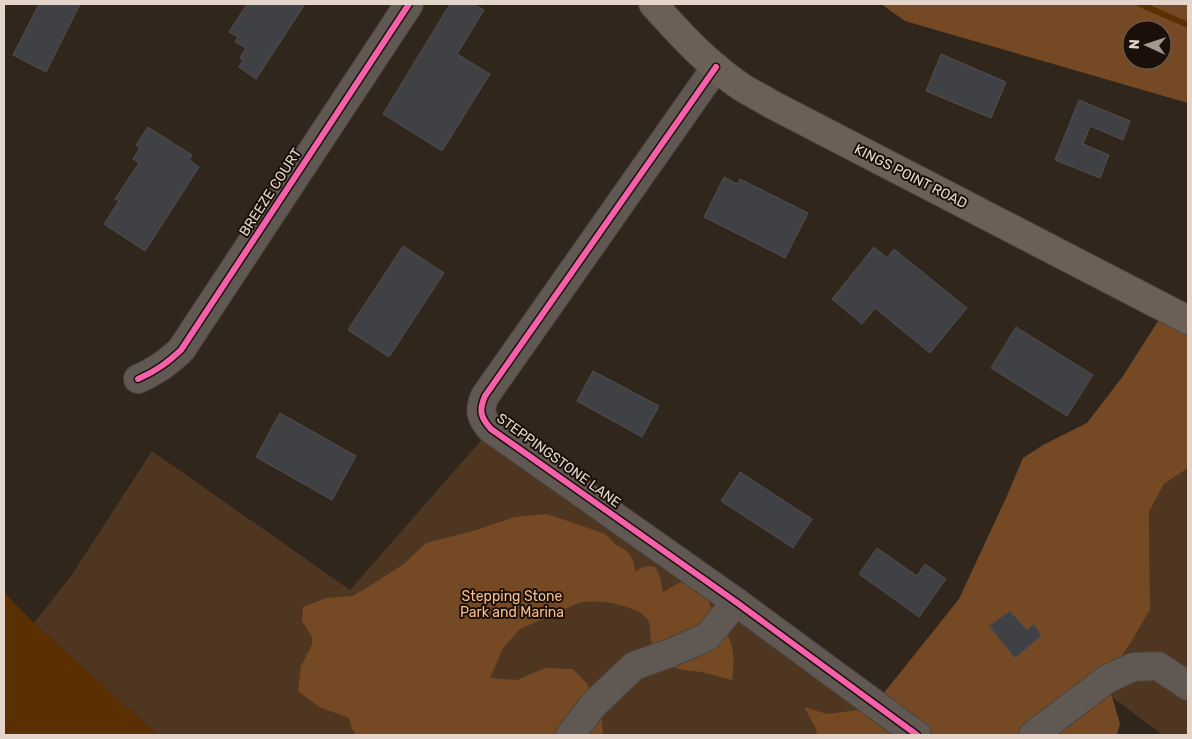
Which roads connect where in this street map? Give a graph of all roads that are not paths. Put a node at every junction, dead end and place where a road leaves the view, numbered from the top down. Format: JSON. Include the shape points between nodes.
{"nodes":[{"id":1,"x":409,"y":4,"type":"edge"},
{"id":2,"x":653,"y":4,"type":"edge"},
{"id":3,"x":716,"y":67,"type":"junction"},
{"id":4,"x":1188,"y":320,"type":"edge"},
{"id":5,"x":138,"y":379,"type":"dead end"},
{"id":6,"x":736,"y":602,"type":"junction"},
{"id":7,"x":1188,"y":686,"type":"edge"},
{"id":8,"x":570,"y":735,"type":"edge"},
{"id":9,"x":917,"y":735,"type":"edge"},
{"id":10,"x":1034,"y":735,"type":"edge"}],
"edges":[{"from":1,"to":5,"type":"street","name":"BREEZE COURT","via":[[182,350],[162,367]]},
{"from":2,"to":3,"type":"main road","name":"KINGS POINT ROAD"},
{"from":3,"to":4,"type":"main road","name":"KINGS POINT ROAD","via":[[773,105]]},
{"from":3,"to":6,"type":"street","name":"STEPPINGSTONE LANE","via":[[485,396],[481,410],[491,429]]},
{"from":6,"to":8,"type":"street","via":[[707,637],[634,666],[594,704]]},
{"from":6,"to":9,"type":"street","name":"STEPPINGSTONE LANE"},
{"from":7,"to":10,"type":"street","via":[[1158,666],[1133,667],[1107,679]]}]}
